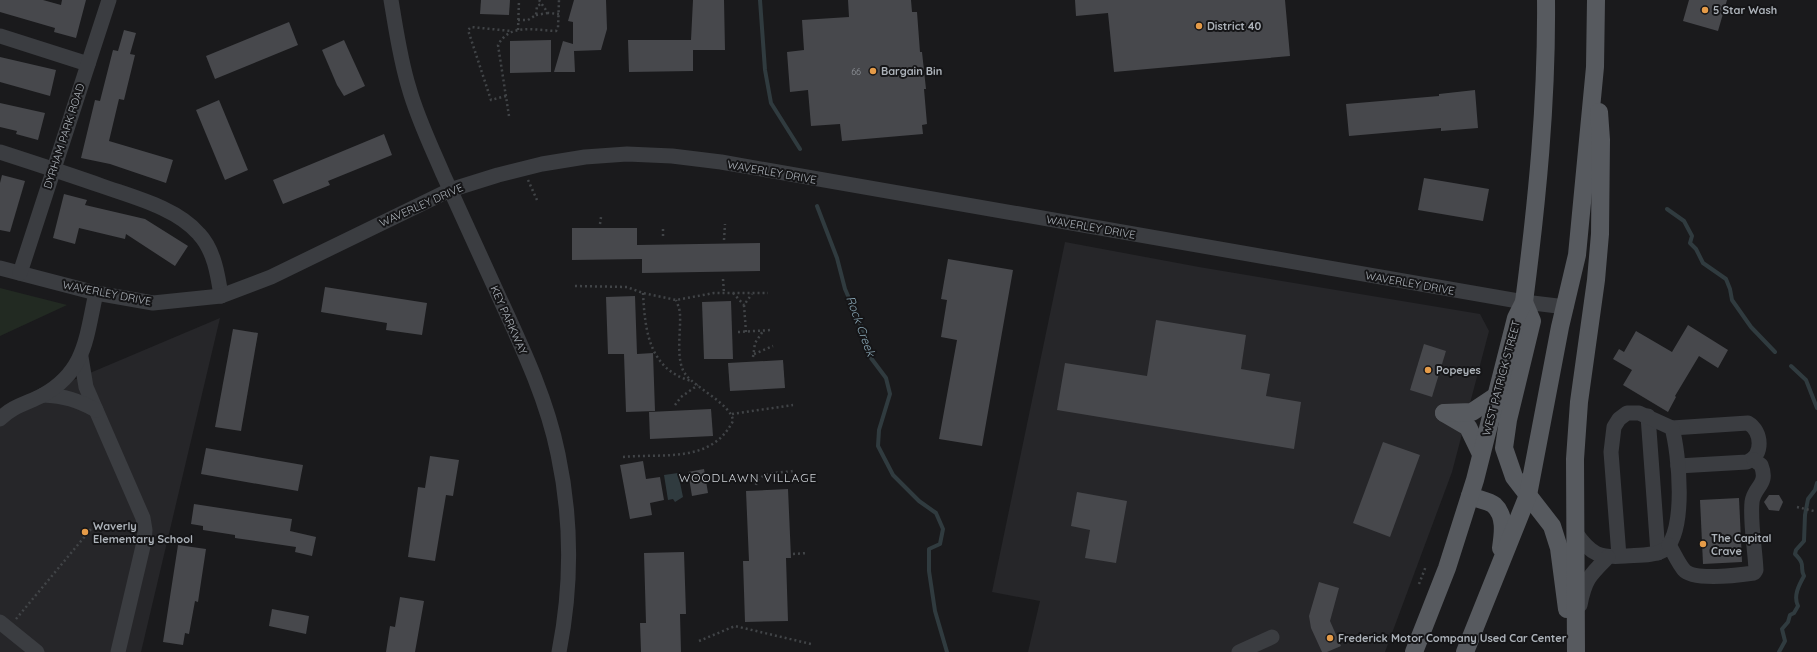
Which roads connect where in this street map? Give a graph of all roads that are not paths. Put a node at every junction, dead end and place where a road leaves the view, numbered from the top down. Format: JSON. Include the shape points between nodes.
{"nodes":[{"id":1,"x":109,"y":0,"type":"edge"},
{"id":2,"x":391,"y":0,"type":"edge"},
{"id":3,"x":1546,"y":0,"type":"edge"},
{"id":4,"x":1596,"y":0,"type":"edge"},
{"id":5,"x":0,"y":36,"type":"edge"},
{"id":6,"x":88,"y":64,"type":"junction"},
{"id":7,"x":1595,"y":67,"type":"junction"},
{"id":8,"x":0,"y":152,"type":"edge"},
{"id":9,"x":53,"y":169,"type":"junction"},
{"id":10,"x":450,"y":190,"type":"junction"},
{"id":11,"x":0,"y":268,"type":"edge"},
{"id":12,"x":20,"y":273,"type":"junction"},
{"id":13,"x":96,"y":293,"type":"junction"},
{"id":14,"x":221,"y":296,"type":"junction"},
{"id":15,"x":1524,"y":302,"type":"junction"},
{"id":16,"x":1566,"y":307,"type":"junction"},
{"id":17,"x":81,"y":357,"type":"junction"},
{"id":18,"x":43,"y":395,"type":"junction"},
{"id":19,"x":1496,"y":396,"type":"junction"},
{"id":20,"x":96,"y":410,"type":"junction"},
{"id":21,"x":1648,"y":416,"type":"junction"},
{"id":22,"x":0,"y":419,"type":"edge"},
{"id":23,"x":1672,"y":428,"type":"junction"},
{"id":24,"x":1481,"y":454,"type":"junction"},
{"id":25,"x":1754,"y":460,"type":"junction"},
{"id":26,"x":1678,"y":466,"type":"junction"},
{"id":27,"x":1528,"y":495,"type":"junction"},
{"id":28,"x":1470,"y":496,"type":"junction"},
{"id":29,"x":1576,"y":533,"type":"junction"},
{"id":30,"x":1664,"y":549,"type":"junction"},
{"id":31,"x":1614,"y":557,"type":"junction"},
{"id":32,"x":1499,"y":570,"type":"junction"},
{"id":33,"x":1577,"y":618,"type":"junction"},
{"id":34,"x":4,"y":625,"type":"edge"},
{"id":35,"x":1272,"y":636,"type":"dead end"},
{"id":36,"x":37,"y":652,"type":"edge"},
{"id":37,"x":118,"y":652,"type":"edge"},
{"id":38,"x":559,"y":652,"type":"edge"},
{"id":39,"x":1240,"y":652,"type":"edge"},
{"id":40,"x":1414,"y":652,"type":"edge"},
{"id":41,"x":1465,"y":652,"type":"edge"},
{"id":42,"x":1573,"y":652,"type":"edge"},
{"id":43,"x":1576,"y":652,"type":"edge"}],
"edges":[{"from":1,"to":6,"type":"street","name":"DYRHAM PARK ROAD"},
{"from":2,"to":10,"type":"street","name":"KEY PARKWAY","via":[[409,89]]},
{"from":3,"to":15,"type":"main road","name":"WEST PATRICK STREET","via":[[1545,88],[1539,173]]},
{"from":4,"to":7,"type":"main road"},
{"from":5,"to":6,"type":"street"},
{"from":6,"to":9,"type":"street","name":"DYRHAM PARK ROAD"},
{"from":7,"to":16,"type":"main road","via":[[1577,255]]},
{"from":7,"to":29,"type":"main road","via":[[1601,140],[1600,234],[1576,428]]},
{"from":8,"to":9,"type":"street"},
{"from":9,"to":12,"type":"street","name":"DYRHAM PARK ROAD"},
{"from":9,"to":14,"type":"street","via":[[145,201],[186,221],[200,234],[210,250]]},
{"from":10,"to":14,"type":"street","name":"WAVERLEY DRIVE","via":[[264,280]]},
{"from":10,"to":15,"type":"street","name":"WAVERLEY DRIVE","via":[[542,164],[585,157],[628,154],[672,156],[721,162]]},
{"from":10,"to":38,"type":"street","name":"KEY PARKWAY","via":[[528,362],[558,452],[565,494],[569,554],[567,613]]},
{"from":11,"to":12,"type":"street","name":"WAVERLEY DRIVE"},
{"from":12,"to":13,"type":"street","name":"WAVERLEY DRIVE"},
{"from":13,"to":14,"type":"street","name":"WAVERLEY DRIVE","via":[[154,303]]},
{"from":13,"to":17,"type":"street"},
{"from":15,"to":16,"type":"street","name":"WAVERLEY DRIVE"},
{"from":15,"to":19,"type":"main road","name":"WEST PATRICK STREET","via":[[1516,318]]},
{"from":15,"to":27,"type":"main road","via":[[1532,321],[1508,420],[1504,448],[1514,477]]},
{"from":16,"to":27,"type":"main road"},
{"from":17,"to":18,"type":"street","via":[[72,373]]},
{"from":17,"to":20,"type":"street","via":[[86,388]]},
{"from":18,"to":20,"type":"street","via":[[75,399]]},
{"from":18,"to":22,"type":"street","via":[[18,405]]},
{"from":19,"to":24,"type":"main road","name":"WEST PATRICK STREET"},
{"from":19,"to":24,"type":"main road","via":[[1472,412],[1444,413],[1468,427]]},
{"from":20,"to":37,"type":"street","via":[[145,530]]},
{"from":21,"to":23,"type":"street"},
{"from":21,"to":30,"type":"street"},
{"from":21,"to":31,"type":"street","via":[[1627,413],[1614,427],[1611,452]]},
{"from":23,"to":25,"type":"street","via":[[1748,423],[1755,427],[1757,432],[1759,453]]},
{"from":23,"to":26,"type":"street"},
{"from":24,"to":28,"type":"main road","name":"WEST PATRICK STREET"},
{"from":25,"to":26,"type":"street"},
{"from":25,"to":30,"type":"street","via":[[1761,465],[1764,476],[1763,483],[1752,500],[1756,570],[1754,573],[1699,576],[1690,574]]},
{"from":26,"to":30,"type":"street","via":[[1680,506]]},
{"from":27,"to":32,"type":"main road"},
{"from":27,"to":42,"type":"main road","via":[[1552,526],[1560,548]]},
{"from":28,"to":32,"type":"main road","via":[[1494,505],[1504,524]]},
{"from":28,"to":40,"type":"main road","name":"WEST PATRICK STREET","via":[[1447,568]]},
{"from":29,"to":31,"type":"street","via":[[1591,551]]},
{"from":29,"to":33,"type":"main road"},
{"from":30,"to":31,"type":"street"},
{"from":31,"to":33,"type":"street","via":[[1588,577]]},
{"from":32,"to":41,"type":"main road"},
{"from":33,"to":43,"type":"main road"},
{"from":34,"to":36,"type":"street"},
{"from":35,"to":39,"type":"street"}]}
